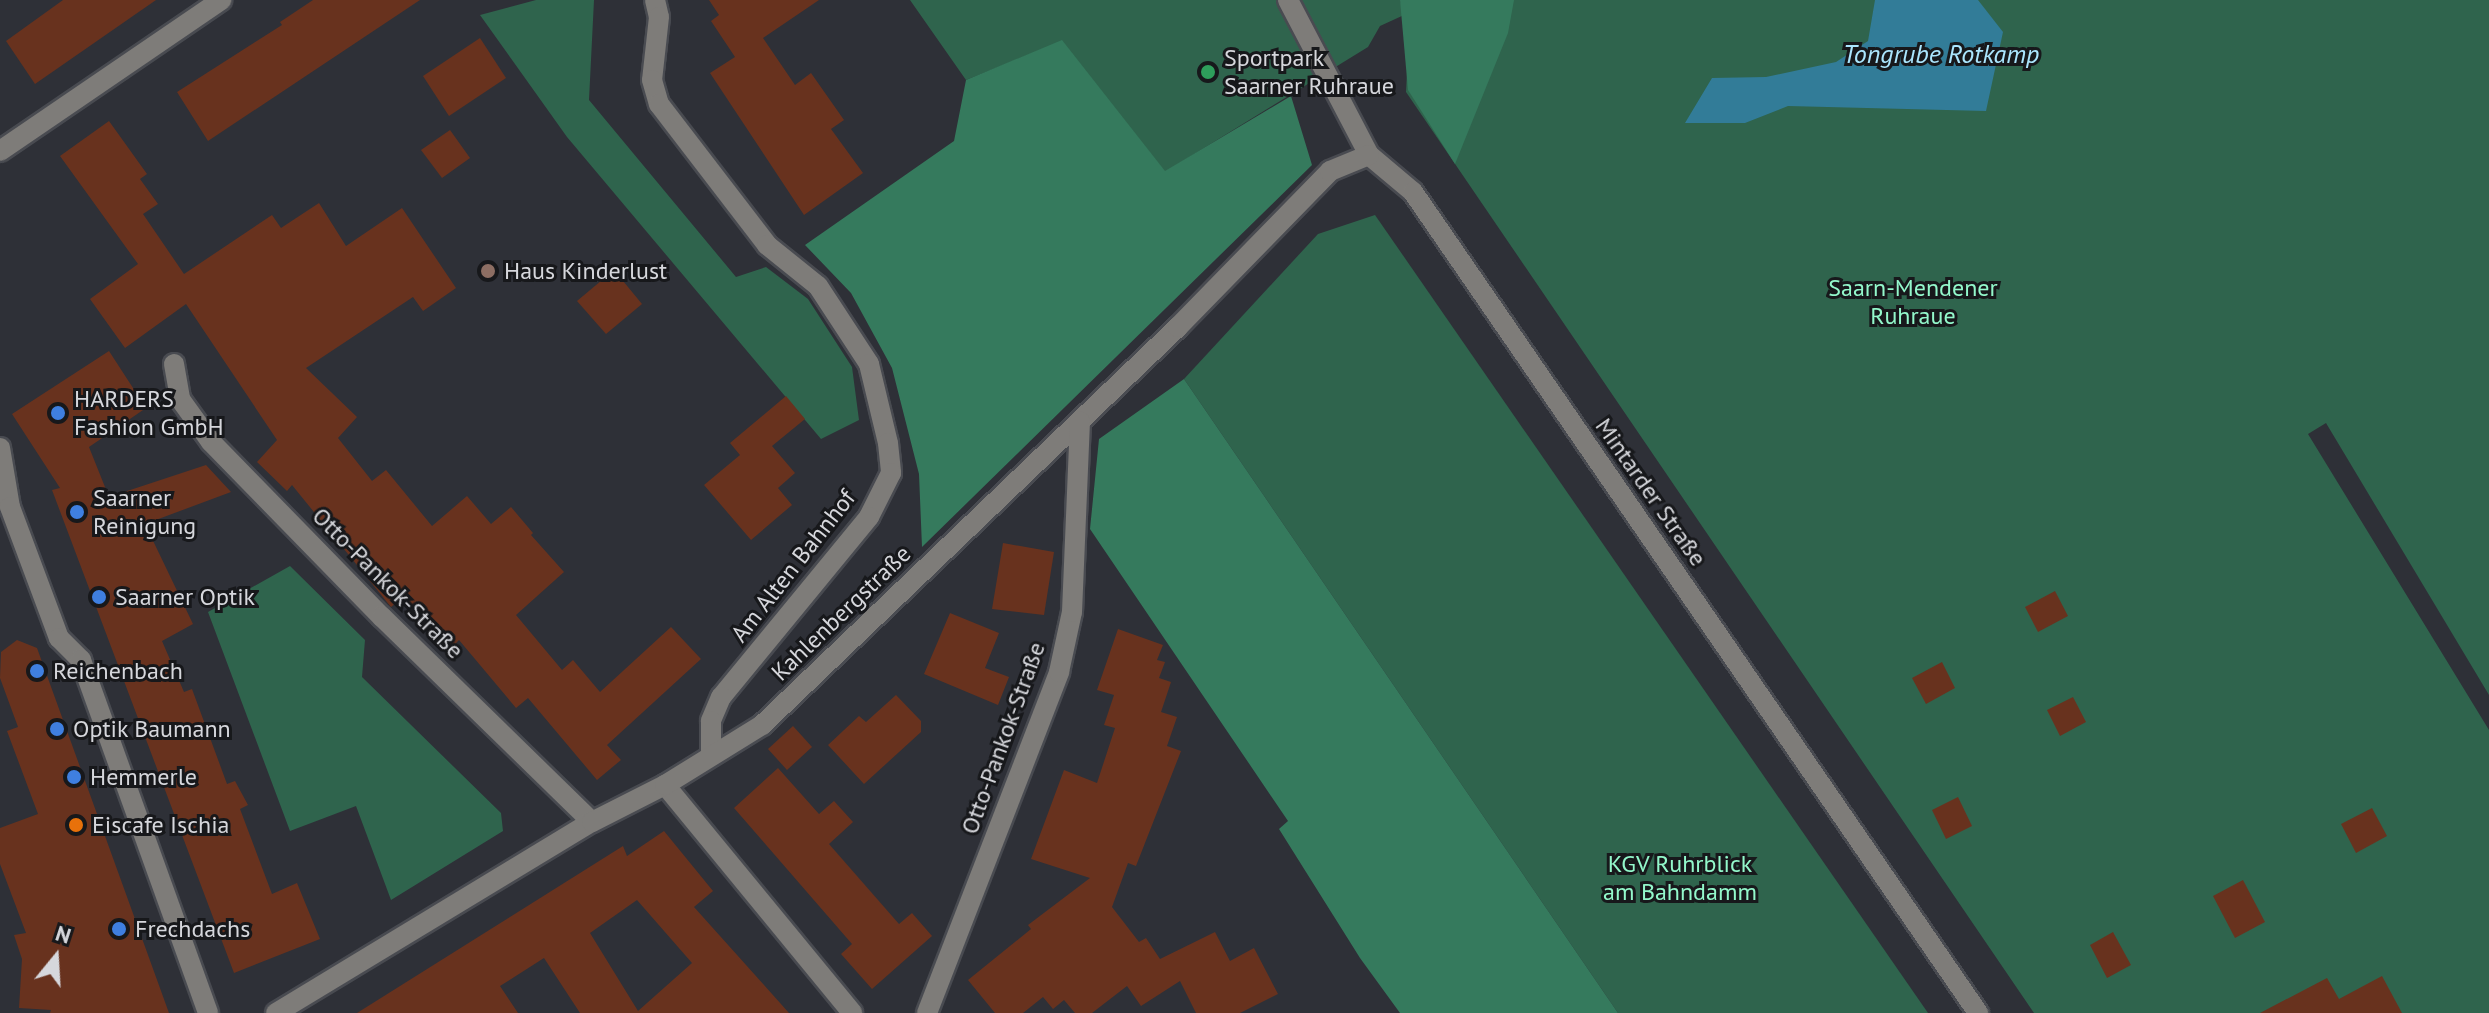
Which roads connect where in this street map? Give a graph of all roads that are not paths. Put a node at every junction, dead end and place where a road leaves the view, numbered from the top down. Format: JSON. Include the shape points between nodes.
{"nodes":[{"id":1,"x":221,"y":0,"type":"edge"},
{"id":2,"x":655,"y":0,"type":"edge"},
{"id":3,"x":1288,"y":0,"type":"edge"},
{"id":4,"x":0,"y":151,"type":"edge"},
{"id":5,"x":1369,"y":155,"type":"junction"},
{"id":6,"x":174,"y":364,"type":"dead end"},
{"id":7,"x":1080,"y":421,"type":"junction"},
{"id":8,"x":0,"y":448,"type":"edge"},
{"id":9,"x":711,"y":755,"type":"junction"},
{"id":10,"x":665,"y":785,"type":"junction"},
{"id":11,"x":592,"y":822,"type":"junction"},
{"id":12,"x":208,"y":1013,"type":"edge"},
{"id":13,"x":276,"y":1013,"type":"edge"},
{"id":14,"x":852,"y":1013,"type":"edge"},
{"id":15,"x":927,"y":1013,"type":"edge"},
{"id":16,"x":1978,"y":1013,"type":"edge"}],
"edges":[{"from":1,"to":4,"type":"street"},
{"from":2,"to":9,"type":"street","name":"Am Alten Bahnhof","via":[[659,17],[652,80],[659,104],[767,245],[818,286],[869,364],[891,473],[869,517],[721,697],[711,721]]},
{"from":3,"to":5,"type":"street","name":"Mintarder Straße"},
{"from":5,"to":7,"type":"street","name":"Kahlenbergstraße","via":[[1330,171]]},
{"from":5,"to":16,"type":"street","name":"Mintarder Straße","via":[[1413,192]]},
{"from":6,"to":11,"type":"street","name":"Otto-Pankok-Straße","via":[[180,399],[211,442]]},
{"from":7,"to":9,"type":"street","name":"Kahlenbergstraße","via":[[762,725]]},
{"from":7,"to":15,"type":"street","name":"Otto-Pankok-Straße","via":[[1072,612],[1059,672]]},
{"from":8,"to":12,"type":"street","via":[[10,507],[59,638],[81,660]]},
{"from":9,"to":10,"type":"street","name":"Kahlenbergstraße"},
{"from":10,"to":11,"type":"street","name":"Kahlenbergstraße"},
{"from":10,"to":14,"type":"street"},
{"from":11,"to":13,"type":"street","name":"Kahlenbergstraße"}]}
